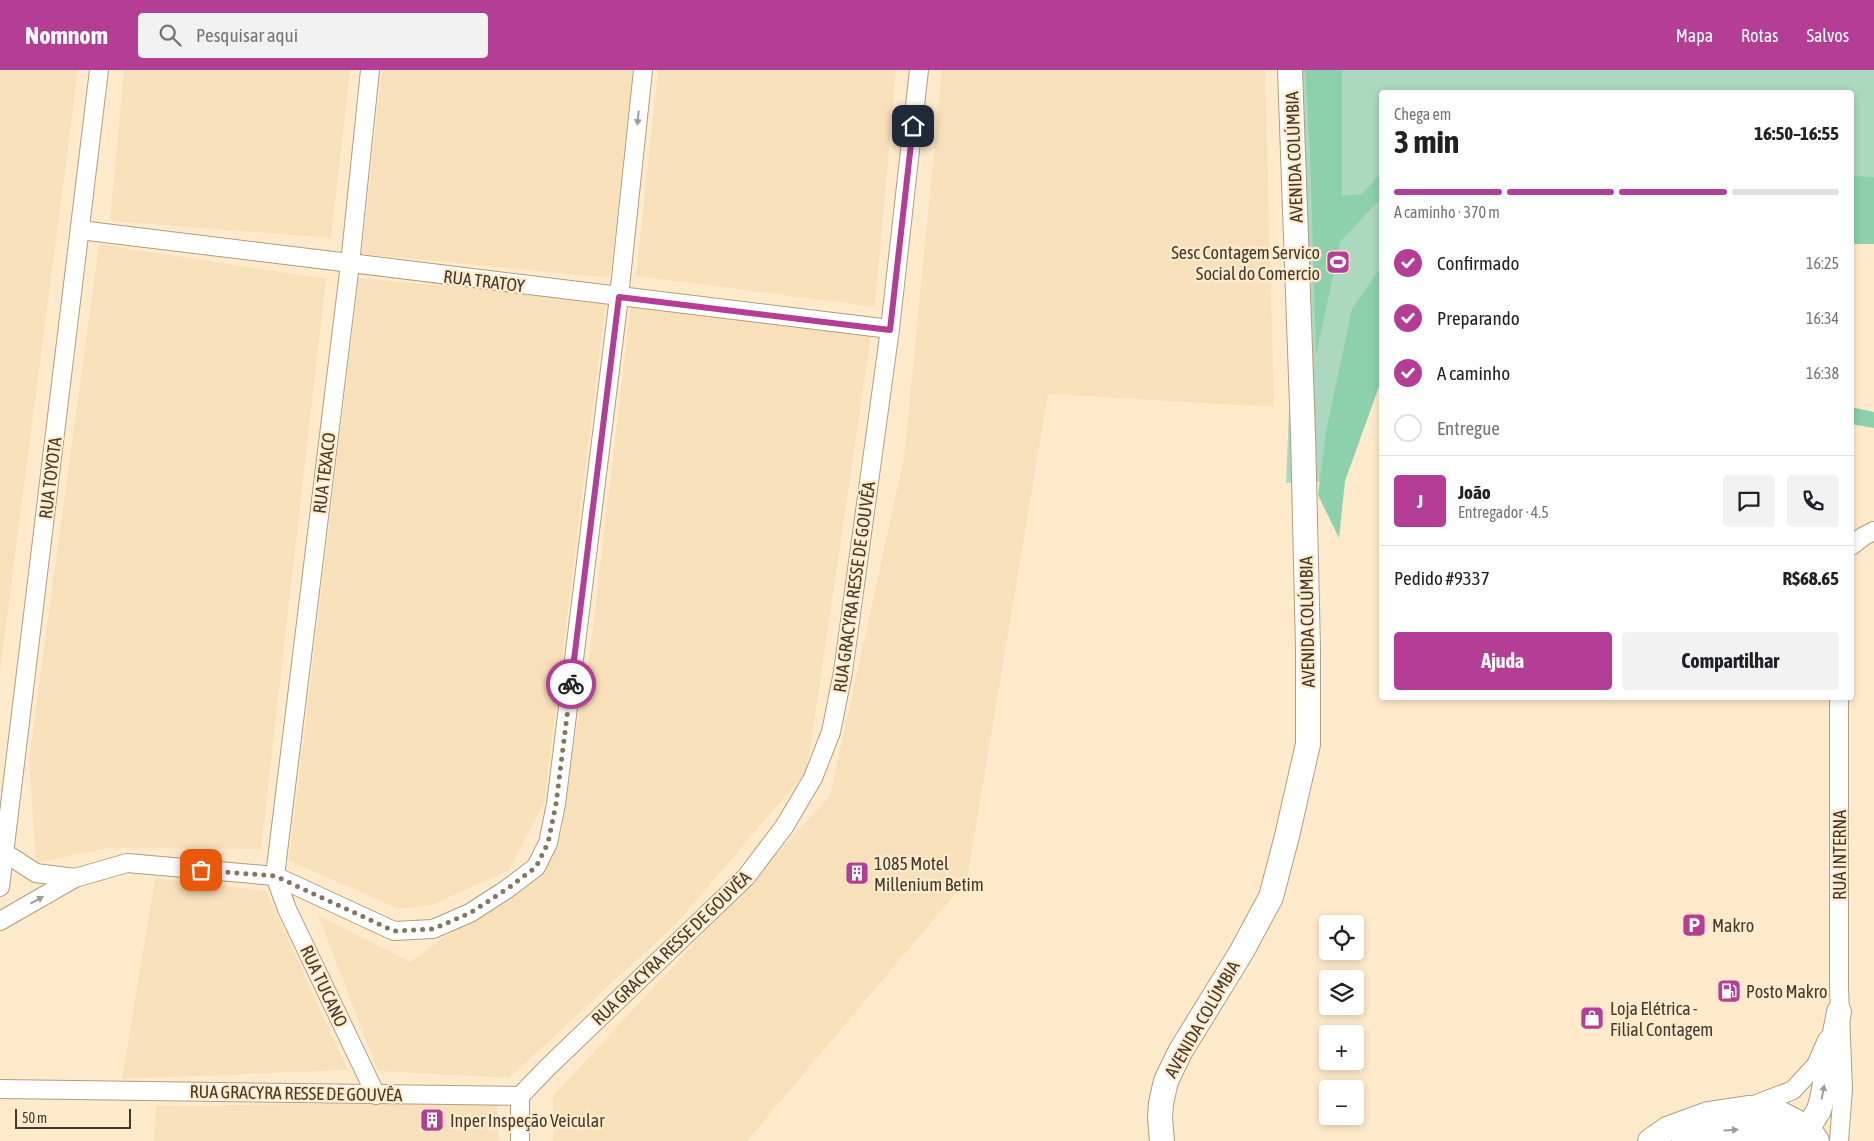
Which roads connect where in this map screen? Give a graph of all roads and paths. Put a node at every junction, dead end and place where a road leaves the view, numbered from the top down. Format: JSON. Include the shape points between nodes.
{"nodes":[{"id":1,"x":99,"y":70,"type":"edge"},
{"id":2,"x":370,"y":70,"type":"edge"},
{"id":3,"x":643,"y":70,"type":"edge"},
{"id":4,"x":919,"y":70,"type":"edge"},
{"id":5,"x":1290,"y":70,"type":"edge"},
{"id":6,"x":80,"y":230,"type":"junction"},
{"id":7,"x":350,"y":264,"type":"junction"},
{"id":8,"x":619,"y":297,"type":"junction"},
{"id":9,"x":890,"y":330,"type":"junction"},
{"id":10,"x":1874,"y":531,"type":"edge"},
{"id":11,"x":1854,"y":544,"type":"edge"},
{"id":12,"x":1839,"y":700,"type":"edge"},
{"id":13,"x":5,"y":854,"type":"junction"},
{"id":14,"x":275,"y":876,"type":"junction"},
{"id":15,"x":75,"y":878,"type":"junction"},
{"id":16,"x":0,"y":887,"type":"edge"},
{"id":17,"x":0,"y":921,"type":"edge"},
{"id":18,"x":1839,"y":1012,"type":"junction"},
{"id":19,"x":0,"y":1089,"type":"edge"},
{"id":20,"x":376,"y":1095,"type":"junction"},
{"id":21,"x":520,"y":1096,"type":"junction"},
{"id":22,"x":1748,"y":1108,"type":"junction"},
{"id":23,"x":1800,"y":1136,"type":"edge"},
{"id":24,"x":520,"y":1141,"type":"edge"},
{"id":25,"x":1162,"y":1141,"type":"edge"},
{"id":26,"x":1650,"y":1141,"type":"edge"},
{"id":27,"x":1684,"y":1141,"type":"edge"},
{"id":28,"x":1840,"y":1141,"type":"edge"}],
"edges":[{"from":1,"to":6,"type":"street","name":"RUA TOYOTA"},
{"from":2,"to":7,"type":"street","name":"RUA TEXACO"},
{"from":3,"to":8,"type":"street","one_way":true},
{"from":4,"to":9,"type":"street","name":"RUA GRACYRA RESSE DE GOUVÊA"},
{"from":5,"to":25,"type":"street","name":"AVENIDA COLÚMBIA","via":[[1303,433],[1308,744],[1271,896],[1166,1081],[1160,1118]]},
{"from":6,"to":7,"type":"street","name":"RUA TRATOY"},
{"from":6,"to":13,"type":"street","name":"RUA TOYOTA"},
{"from":7,"to":8,"type":"street","name":"RUA TRATOY"},
{"from":7,"to":14,"type":"street","name":"RUA TEXACO"},
{"from":8,"to":9,"type":"street","name":"RUA TRATOY"},
{"from":8,"to":14,"type":"street","via":[[556,804],[548,843],[536,867],[470,913],[433,929],[394,931]]},
{"from":9,"to":21,"type":"street","name":"RUA GRACYRA RESSE DE GOUVÊA","via":[[843,672],[830,732],[813,778],[784,827],[746,878]]},
{"from":10,"to":11,"type":"street"},
{"from":12,"to":18,"type":"street","name":"RUA INTERNA"},
{"from":13,"to":15,"type":"street","via":[[36,873]]},
{"from":13,"to":16,"type":"street","name":"RUA TOYOTA"},
{"from":14,"to":15,"type":"street","via":[[127,863]]},
{"from":14,"to":20,"type":"street","name":"RUA TUCANO","via":[[287,909]]},
{"from":17,"to":15,"type":"street","one_way":true},
{"from":18,"to":22,"type":"street","name":"RUA INTERNA","via":[[1816,1065],[1805,1078],[1793,1090]]},
{"from":23,"to":18,"type":"street","one_way":true,"via":[[1821,1105]]},
{"from":18,"to":28,"type":"street","name":"RUA INTERNA","via":[[1843,1089]]},
{"from":19,"to":20,"type":"street","name":"RUA GRACYRA RESSE DE GOUVÊA"},
{"from":20,"to":21,"type":"street","name":"RUA GRACYRA RESSE DE GOUVÊA"},
{"from":21,"to":24,"type":"street"},
{"from":22,"to":23,"type":"street","via":[[1778,1112]]},
{"from":22,"to":26,"type":"street","via":[[1708,1114],[1667,1129]]},
{"from":27,"to":23,"type":"street","one_way":true,"via":[[1711,1132],[1751,1129]]}]}
